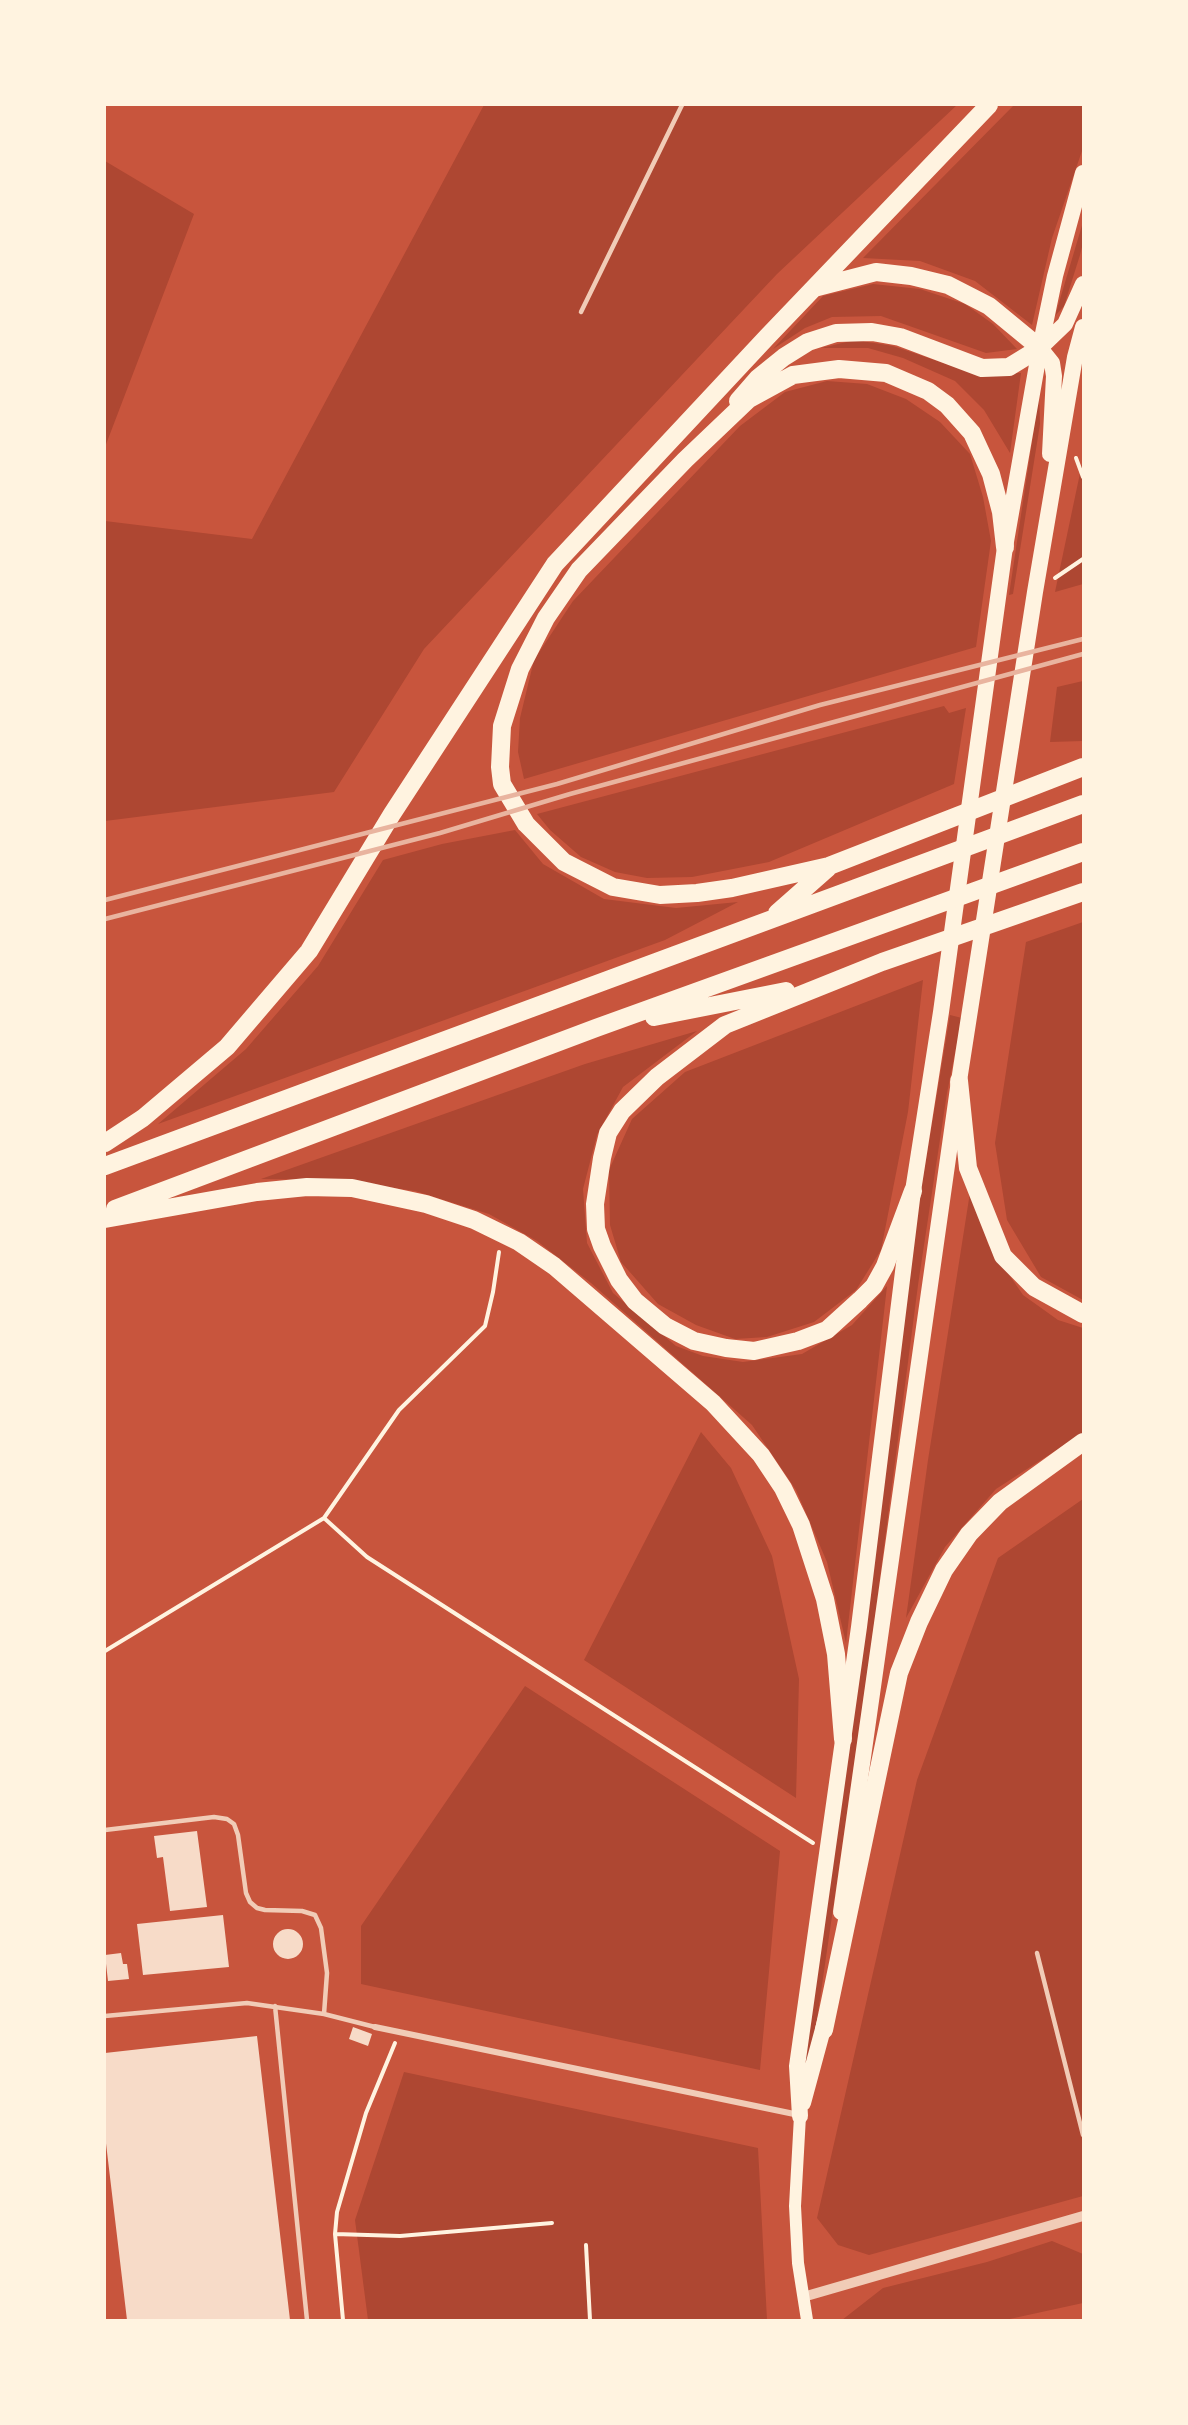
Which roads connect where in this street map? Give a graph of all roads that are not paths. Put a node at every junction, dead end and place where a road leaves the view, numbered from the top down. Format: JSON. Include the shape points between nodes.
{"nodes":[{"id":1,"x":682,"y":105,"type":"edge"},
{"id":2,"x":989,"y":105,"type":"edge"},
{"id":3,"x":1083,"y":173,"type":"edge"},
{"id":4,"x":1083,"y":284,"type":"edge"},
{"id":5,"x":814,"y":288,"type":"junction"},
{"id":6,"x":581,"y":312,"type":"dead end"},
{"id":7,"x":1083,"y":327,"type":"edge"},
{"id":8,"x":1040,"y":348,"type":"junction"},
{"id":9,"x":694,"y":450,"type":"junction"},
{"id":10,"x":1049,"y":508,"type":"junction"},
{"id":11,"x":1005,"y":547,"type":"junction"},
{"id":12,"x":1083,"y":767,"type":"edge"},
{"id":13,"x":1083,"y":804,"type":"edge"},
{"id":14,"x":1083,"y":852,"type":"edge"},
{"id":15,"x":829,"y":866,"type":"junction"},
{"id":16,"x":1083,"y":892,"type":"edge"},
{"id":17,"x":769,"y":920,"type":"junction"},
{"id":18,"x":823,"y":984,"type":"junction"},
{"id":19,"x":596,"y":1028,"type":"junction"},
{"id":20,"x":959,"y":1081,"type":"junction"},
{"id":21,"x":105,"y":1143,"type":"edge"},
{"id":22,"x":105,"y":1166,"type":"edge"},
{"id":23,"x":913,"y":1191,"type":"junction"},
{"id":24,"x":105,"y":1213,"type":"edge"},
{"id":25,"x":105,"y":1220,"type":"edge"},
{"id":26,"x":1083,"y":1314,"type":"edge"},
{"id":27,"x":1083,"y":1442,"type":"edge"},
{"id":28,"x":843,"y":1739,"type":"junction"},
{"id":29,"x":105,"y":1830,"type":"edge"},
{"id":30,"x":1037,"y":1953,"type":"dead end"},
{"id":31,"x":275,"y":2006,"type":"junction"},
{"id":32,"x":324,"y":2014,"type":"junction"},
{"id":33,"x":105,"y":2016,"type":"edge"},
{"id":34,"x":375,"y":2027,"type":"joint"},
{"id":35,"x":824,"y":2030,"type":"junction"},
{"id":36,"x":800,"y":2115,"type":"junction"},
{"id":37,"x":1083,"y":2135,"type":"edge"},
{"id":38,"x":1083,"y":2216,"type":"edge"},
{"id":39,"x":803,"y":2297,"type":"junction"},
{"id":40,"x":307,"y":2320,"type":"edge"},
{"id":41,"x":807,"y":2320,"type":"edge"}],
"edges":[{"from":1,"to":6,"type":"lane"},
{"from":2,"to":5,"type":"highway"},
{"from":3,"to":8,"type":"highway"},
{"from":4,"to":8,"type":"highway","via":[[1065,324]]},
{"from":5,"to":8,"type":"highway","via":[[876,272],[948,285],[989,306]]},
{"from":5,"to":21,"type":"highway","via":[[555,564],[392,814],[309,951],[227,1047],[143,1118]]},
{"from":7,"to":10,"type":"highway"},
{"from":8,"to":9,"type":"highway","via":[[1009,367],[982,368],[900,338],[872,332],[836,333],[808,342],[758,378]]},
{"from":8,"to":10,"type":"highway","via":[[1052,363],[1054,376]]},
{"from":8,"to":11,"type":"highway"},
{"from":9,"to":11,"type":"highway","via":[[749,399],[793,375],[839,369],[886,373],[928,391],[972,433],[993,484]]},
{"from":9,"to":15,"type":"highway","via":[[579,570],[546,618],[520,669],[502,726],[502,784],[526,824],[564,862],[613,887],[660,895],[697,893]]},
{"from":10,"to":20,"type":"highway"},
{"from":11,"to":23,"type":"highway"},
{"from":12,"to":15,"type":"highway"},
{"from":13,"to":17,"type":"highway"},
{"from":14,"to":19,"type":"highway"},
{"from":15,"to":17,"type":"highway"},
{"from":16,"to":18,"type":"highway"},
{"from":17,"to":22,"type":"highway"},
{"from":18,"to":19,"type":"highway"},
{"from":18,"to":23,"type":"highway","via":[[725,1025],[657,1077],[622,1111],[608,1133],[597,1182],[596,1229],[602,1246],[635,1301],[665,1326],[694,1341],[754,1351],[827,1330],[874,1286]]},
{"from":19,"to":24,"type":"highway"},
{"from":20,"to":26,"type":"highway","via":[[968,1168],[1003,1256],[1034,1287]]},
{"from":20,"to":35,"type":"highway"},
{"from":23,"to":28,"type":"highway"},
{"from":25,"to":28,"type":"highway","via":[[257,1192],[352,1188],[426,1203],[474,1220],[519,1242],[554,1266],[713,1403],[761,1455],[783,1488],[801,1525],[825,1599],[837,1654]]},
{"from":27,"to":35,"type":"highway","via":[[1000,1502],[969,1534],[944,1570],[919,1622],[899,1673]]},
{"from":28,"to":36,"type":"highway","via":[[797,2066]]},
{"from":29,"to":32,"type":"lane","via":[[214,1817],[234,1824],[250,1902],[257,1908],[315,1915],[321,1928],[327,1973]]},
{"from":30,"to":37,"type":"lane"},
{"from":31,"to":32,"type":"lane"},
{"from":31,"to":33,"type":"lane","via":[[247,2002]]},
{"from":31,"to":40,"type":"lane"},
{"from":32,"to":34,"type":"lane"},
{"from":34,"to":36,"type":"street"},
{"from":35,"to":36,"type":"highway"},
{"from":36,"to":39,"type":"main road","via":[[795,2206]]},
{"from":38,"to":39,"type":"street"},
{"from":39,"to":41,"type":"main road"}]}
